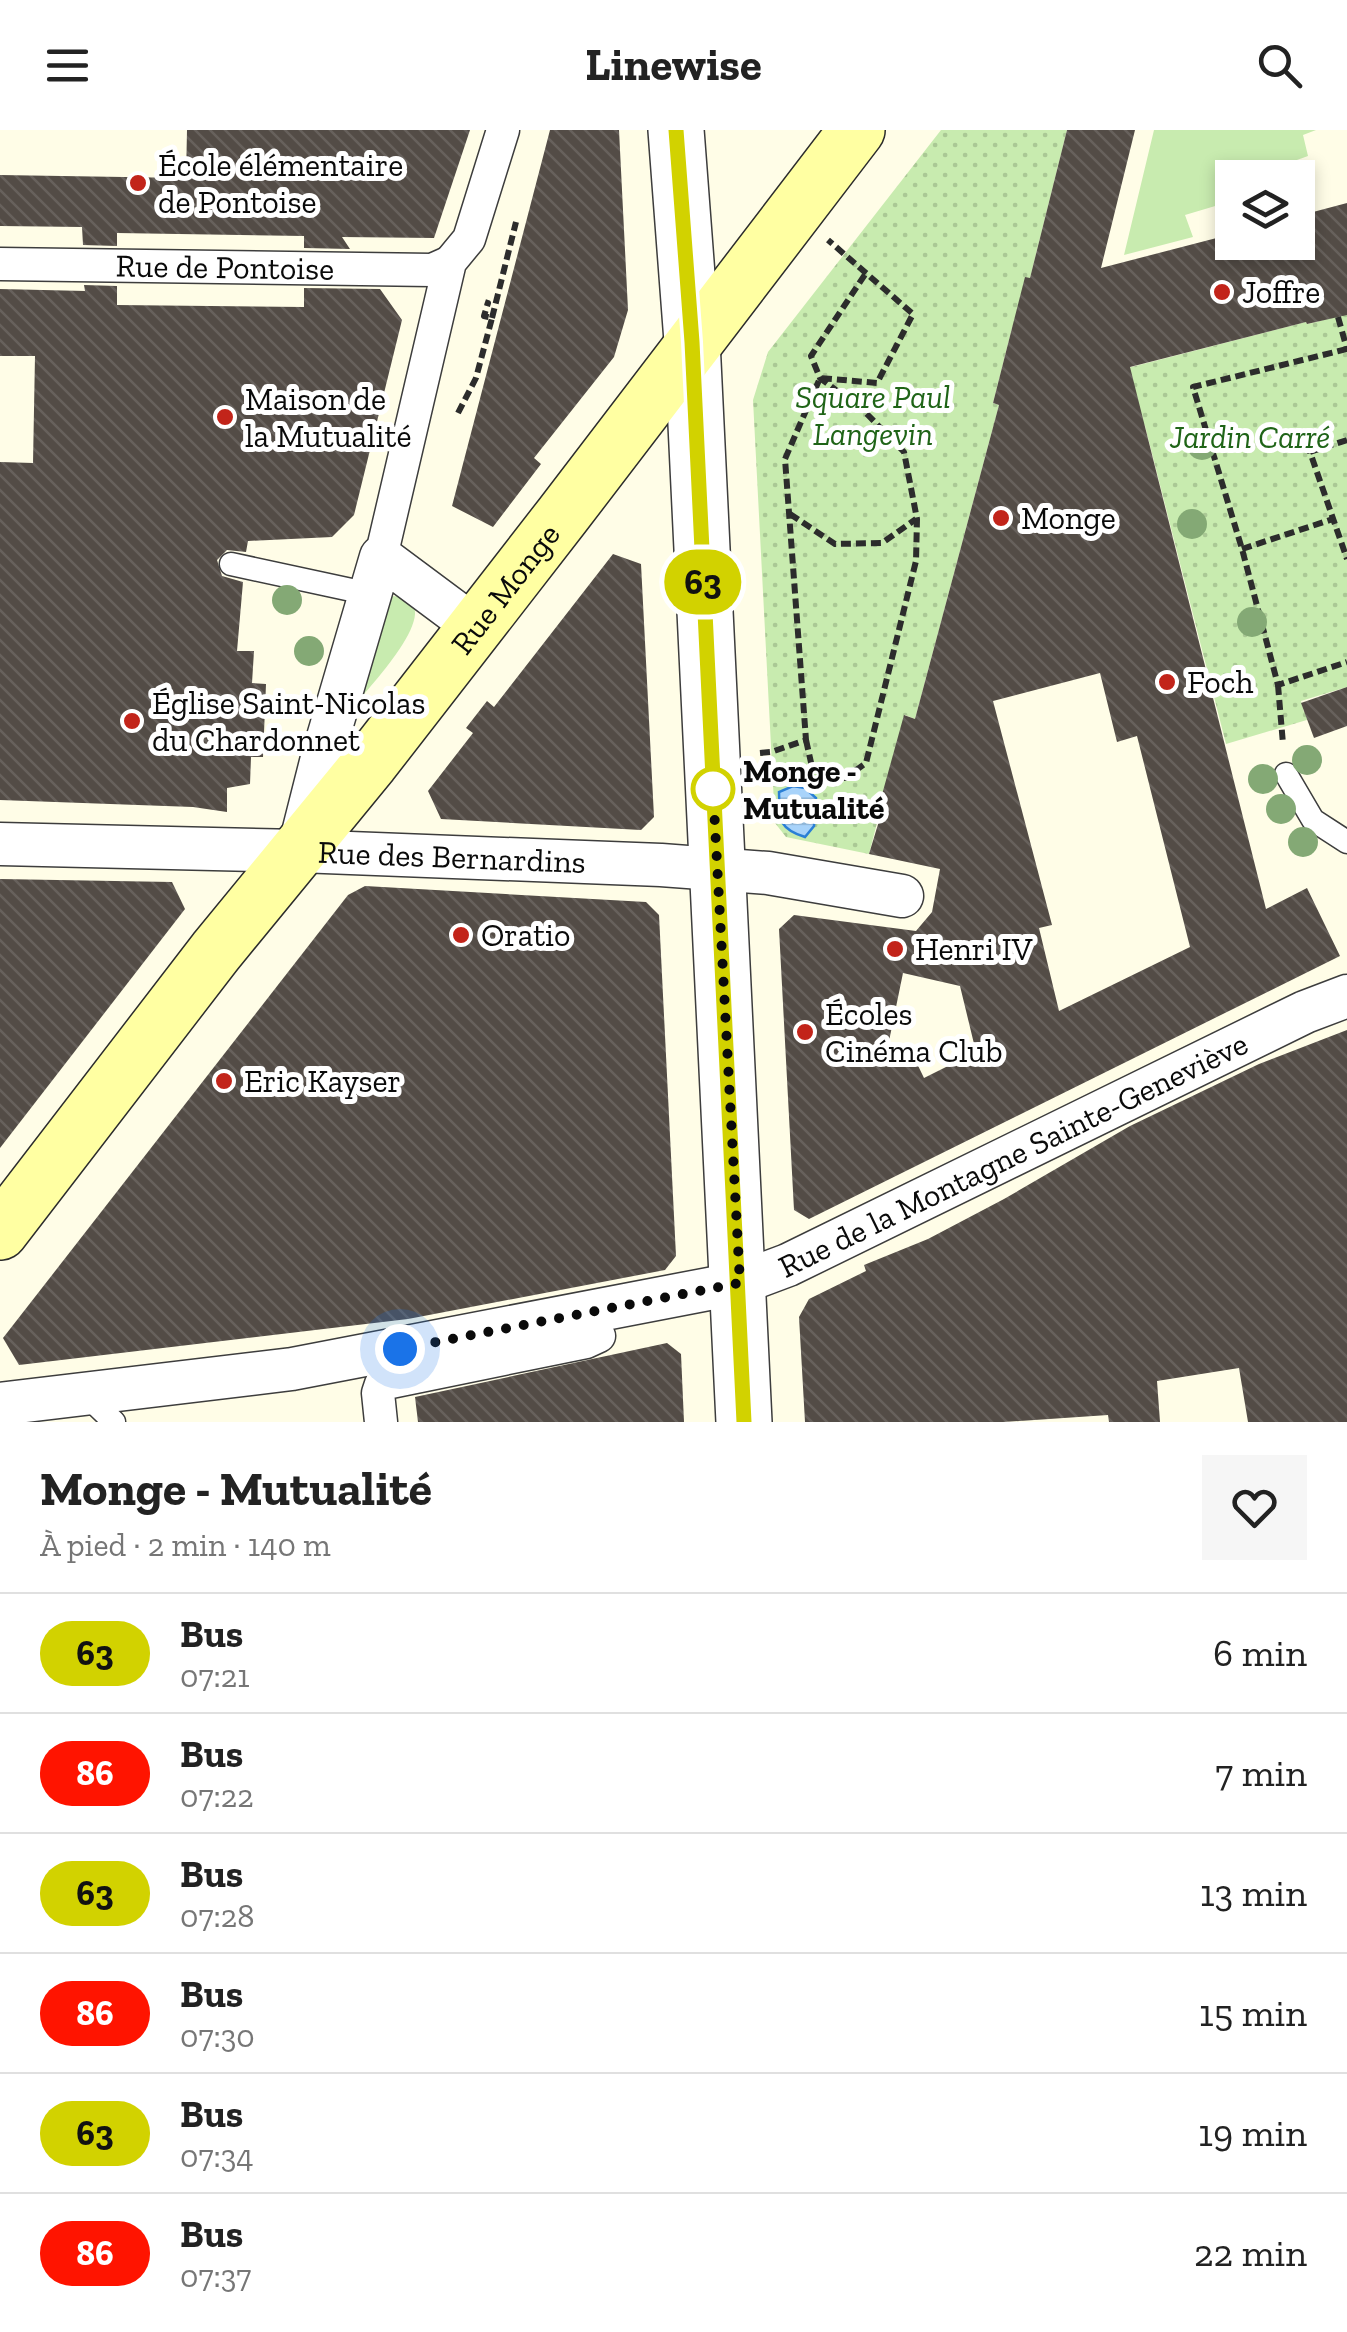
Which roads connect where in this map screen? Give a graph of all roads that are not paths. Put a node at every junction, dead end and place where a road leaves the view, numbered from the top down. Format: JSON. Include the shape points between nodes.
{"nodes":[{"id":1,"x":504,"y":130,"type":"edge"},
{"id":2,"x":676,"y":130,"type":"edge"},
{"id":3,"x":857,"y":130,"type":"edge"},
{"id":4,"x":450,"y":262,"type":"junction"},
{"id":5,"x":0,"y":264,"type":"edge"},
{"id":6,"x":692,"y":342,"type":"junction"},
{"id":7,"x":231,"y":564,"type":"dead end"},
{"id":8,"x":376,"y":575,"type":"junction"},
{"id":9,"x":475,"y":627,"type":"junction"},
{"id":10,"x":1286,"y":774,"type":"road end"},
{"id":11,"x":1347,"y":842,"type":"edge"},
{"id":12,"x":0,"y":844,"type":"edge"},
{"id":13,"x":299,"y":851,"type":"junction"},
{"id":14,"x":718,"y":868,"type":"junction"},
{"id":15,"x":902,"y":896,"type":"dead end"},
{"id":16,"x":1347,"y":996,"type":"edge"},
{"id":17,"x":0,"y":1232,"type":"edge"},
{"id":18,"x":740,"y":1283,"type":"junction"},
{"id":19,"x":600,"y":1336,"type":"dead end"},
{"id":20,"x":0,"y":1404,"type":"edge"},
{"id":21,"x":99,"y":1408,"type":"edge"},
{"id":22,"x":382,"y":1422,"type":"edge"},
{"id":23,"x":744,"y":1422,"type":"edge"}],
"edges":[{"from":1,"to":4,"type":"street","via":[[470,238]]},
{"from":2,"to":6,"type":"street"},
{"from":3,"to":6,"type":"main road","name":"Rue Monge"},
{"from":4,"to":5,"type":"street","name":"Rue de Pontoise","via":[[432,270]]},
{"from":4,"to":8,"type":"street"},
{"from":6,"to":9,"type":"main road","name":"Rue Monge"},
{"from":6,"to":14,"type":"street"},
{"from":7,"to":8,"type":"lane"},
{"from":8,"to":9,"type":"street"},
{"from":8,"to":13,"type":"street"},
{"from":9,"to":13,"type":"main road","name":"Rue Monge"},
{"from":10,"to":11,"type":"lane","via":[[1313,820]]},
{"from":12,"to":13,"type":"street","name":"Rue des Bernardins"},
{"from":13,"to":14,"type":"street","name":"Rue des Bernardins"},
{"from":13,"to":17,"type":"main road","name":"Rue Monge"},
{"from":14,"to":15,"type":"street","name":"Rue des Bernardins"},
{"from":14,"to":18,"type":"street"},
{"from":16,"to":18,"type":"street","name":"Rue de la Montagne Sainte-Geneviève"},
{"from":18,"to":21,"type":"street","name":"Rue de la Montagne Sainte-Geneviève"},
{"from":18,"to":23,"type":"street"},
{"from":19,"to":22,"type":"street","via":[[381,1384]]},
{"from":20,"to":21,"type":"street","name":"Rue de la Montagne Sainte-Geneviève"}]}
